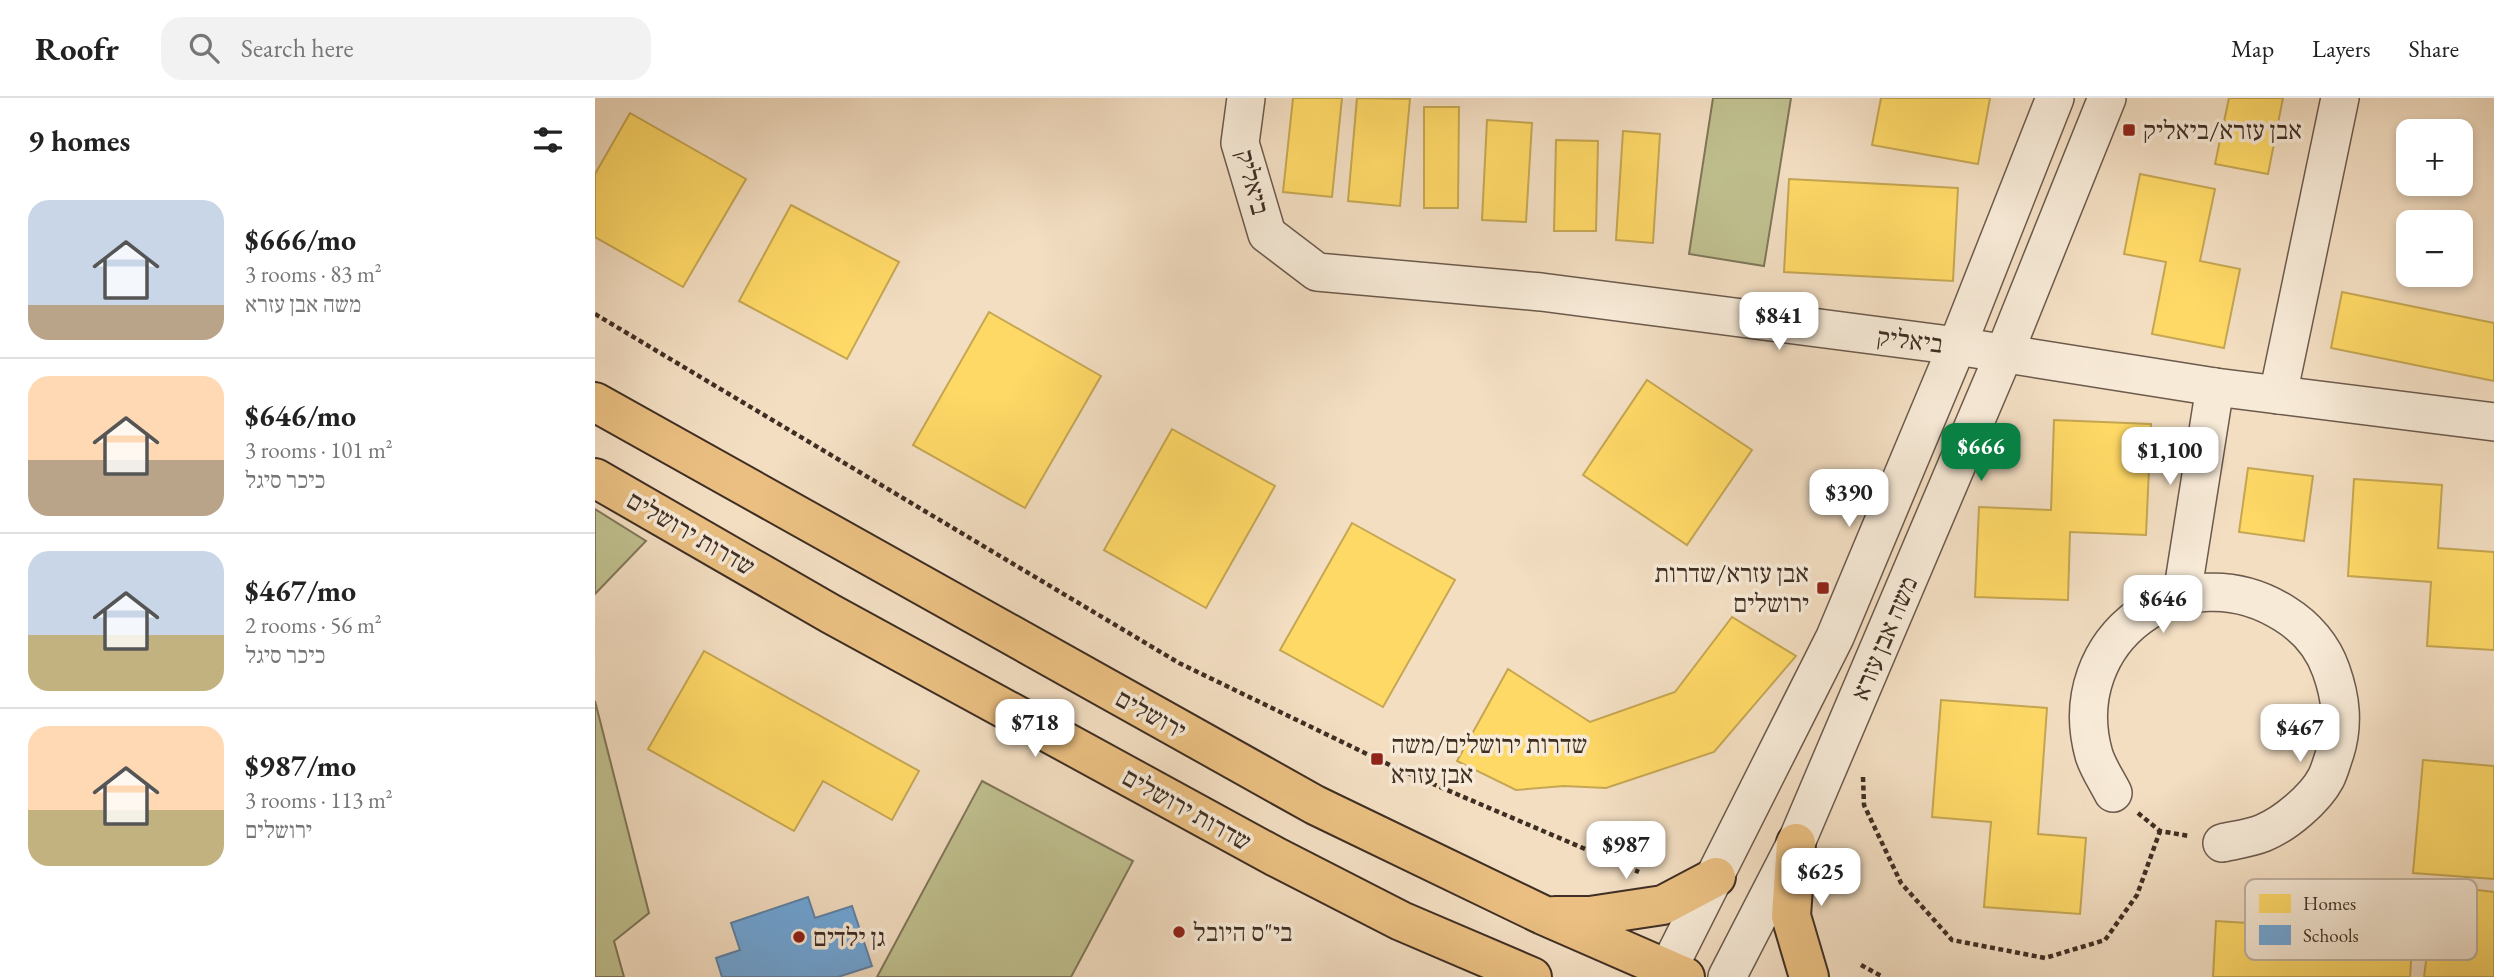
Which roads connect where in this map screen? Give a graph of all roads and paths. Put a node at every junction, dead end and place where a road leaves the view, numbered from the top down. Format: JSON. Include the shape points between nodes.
{"nodes":[{"id":1,"x":1247,"y":98,"type":"edge"},
{"id":2,"x":2055,"y":98,"type":"edge"},
{"id":3,"x":2107,"y":98,"type":"edge"},
{"id":4,"x":2340,"y":98,"type":"edge"},
{"id":5,"x":595,"y":314,"type":"edge"},
{"id":6,"x":1957,"y":346,"type":"junction"},
{"id":7,"x":2004,"y":354,"type":"junction"},
{"id":8,"x":2215,"y":387,"type":"junction"},
{"id":9,"x":2278,"y":395,"type":"junction"},
{"id":10,"x":595,"y":402,"type":"edge"},
{"id":11,"x":2494,"y":422,"type":"edge"},
{"id":12,"x":595,"y":478,"type":"edge"},
{"id":13,"x":2182,"y":595,"type":"junction"},
{"id":14,"x":1863,"y":767,"type":"dead end"},
{"id":15,"x":2113,"y":793,"type":"joint"},
{"id":16,"x":2160,"y":831,"type":"junction"},
{"id":17,"x":1796,"y":843,"type":"junction"},
{"id":18,"x":2222,"y":843,"type":"joint"},
{"id":19,"x":1644,"y":874,"type":"dead end"},
{"id":20,"x":1716,"y":877,"type":"junction"},
{"id":21,"x":1543,"y":915,"type":"junction"},
{"id":22,"x":1861,"y":965,"type":"dead end"},
{"id":23,"x":1521,"y":974,"type":"edge"},
{"id":24,"x":1672,"y":975,"type":"edge"},
{"id":25,"x":1727,"y":977,"type":"edge"},
{"id":26,"x":1809,"y":977,"type":"edge"},
{"id":27,"x":1884,"y":977,"type":"edge"}],
"edges":[{"from":1,"to":6,"type":"street","name":"ביאליק","via":[[1240,143],[1267,234],[1317,272],[1541,292]]},
{"from":2,"to":6,"type":"street","name":"משה אבן עזרא"},
{"from":3,"to":7,"type":"street","name":"משה אבן עזרא"},
{"from":4,"to":9,"type":"street"},
{"from":5,"to":19,"type":"path","via":[[1179,663],[1398,769]]},
{"from":6,"to":7,"type":"street","name":"ביאליק"},
{"from":6,"to":20,"type":"street","name":"משה אבן עזרא","via":[[1835,637]]},
{"from":7,"to":8,"type":"street","name":"ביאליק"},
{"from":7,"to":17,"type":"street","name":"משה אבן עזרא"},
{"from":8,"to":9,"type":"street","name":"ביאליק"},
{"from":8,"to":13,"type":"street"},
{"from":9,"to":11,"type":"street","name":"ביאליק"},
{"from":10,"to":21,"type":"main road","name":"ירושלים","via":[[1315,805]]},
{"from":12,"to":23,"type":"main road","name":"שדרות ירושלים","via":[[831,614],[1276,857],[1401,921]]},
{"from":13,"to":15,"type":"street","via":[[2144,612],[2114,640],[2095,676],[2088,716],[2094,757]]},
{"from":13,"to":18,"type":"street","via":[[2234,593],[2265,601],[2300,623],[2326,657],[2340,696],[2339,738],[2325,778],[2299,811],[2263,833]]},
{"from":14,"to":16,"type":"path","via":[[1864,805],[1902,883],[1952,940],[2045,958],[2105,940],[2137,895]]},
{"from":15,"to":16,"type":"path"},
{"from":16,"to":18,"type":"path"},
{"from":17,"to":25,"type":"street","name":"משה אבן עזרא"},
{"from":17,"to":26,"type":"main road","via":[[1791,916]]},
{"from":20,"to":21,"type":"main road","via":[[1663,905],[1590,916]]},
{"from":20,"to":24,"type":"street","name":"משה אבן עזרא"},
{"from":21,"to":24,"type":"main road","name":"ירושלים"},
{"from":22,"to":27,"type":"path"}]}
